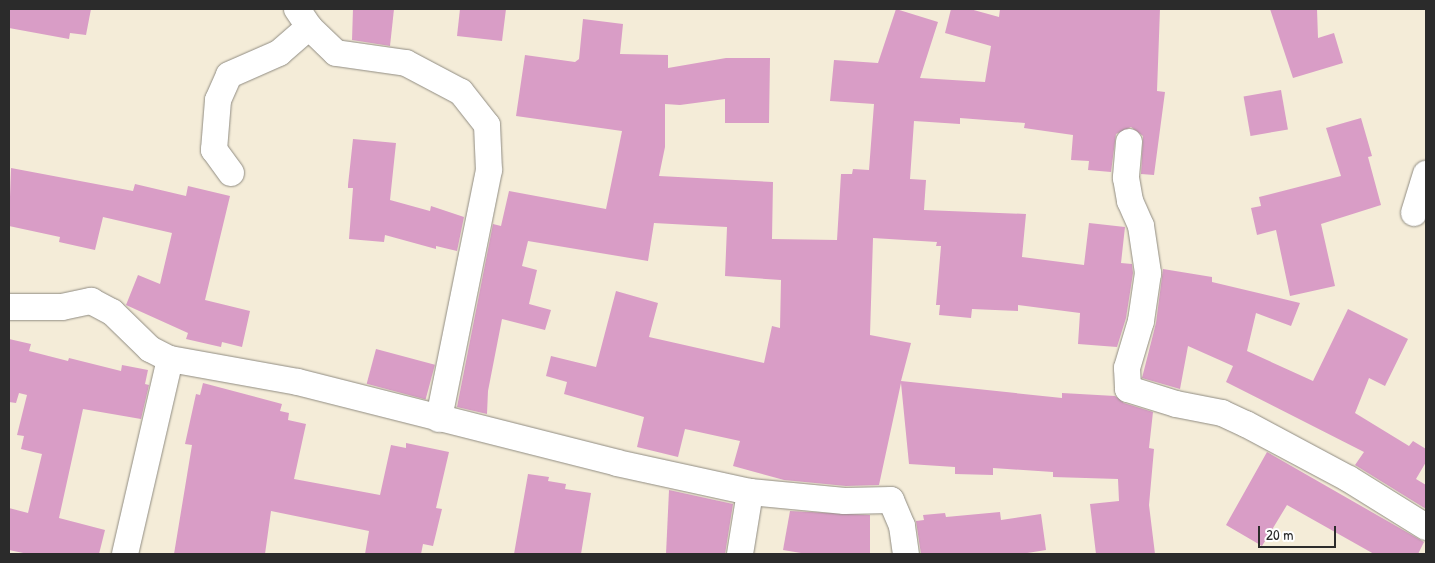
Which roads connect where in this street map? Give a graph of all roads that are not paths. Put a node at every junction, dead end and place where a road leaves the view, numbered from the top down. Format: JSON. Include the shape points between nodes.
{"nodes":[{"id":1,"x":303,"y":18,"type":"edge"},
{"id":2,"x":1129,"y":142,"type":"dead end"},
{"id":3,"x":231,"y":173,"type":"dead end"},
{"id":4,"x":1426,"y":174,"type":"edge"},
{"id":5,"x":1414,"y":213,"type":"dead end"},
{"id":6,"x":9,"y":307,"type":"edge"},
{"id":7,"x":170,"y":359,"type":"junction"},
{"id":8,"x":440,"y":420,"type":"junction"},
{"id":9,"x":750,"y":492,"type":"junction"},
{"id":10,"x":1426,"y":527,"type":"edge"},
{"id":11,"x":125,"y":554,"type":"edge"},
{"id":12,"x":740,"y":554,"type":"edge"},
{"id":13,"x":906,"y":554,"type":"edge"}],
"edges":[{"from":1,"to":3,"type":"street","via":[[279,53],[229,75],[218,100],[214,150]]},
{"from":1,"to":8,"type":"street","via":[[336,53],[406,64],[460,92],[487,125],[489,170]]},
{"from":2,"to":10,"type":"street","via":[[1126,178],[1130,201],[1141,226],[1148,273],[1141,322],[1127,368],[1128,389],[1176,404],[1222,413],[1246,424],[1349,479]]},
{"from":4,"to":5,"type":"street"},
{"from":6,"to":7,"type":"street","via":[[62,307],[91,301],[112,312],[150,349]]},
{"from":7,"to":8,"type":"street","via":[[298,382]]},
{"from":7,"to":11,"type":"street"},
{"from":8,"to":9,"type":"street"},
{"from":9,"to":12,"type":"street"},
{"from":9,"to":13,"type":"street","via":[[845,501],[891,500],[902,526]]}]}
